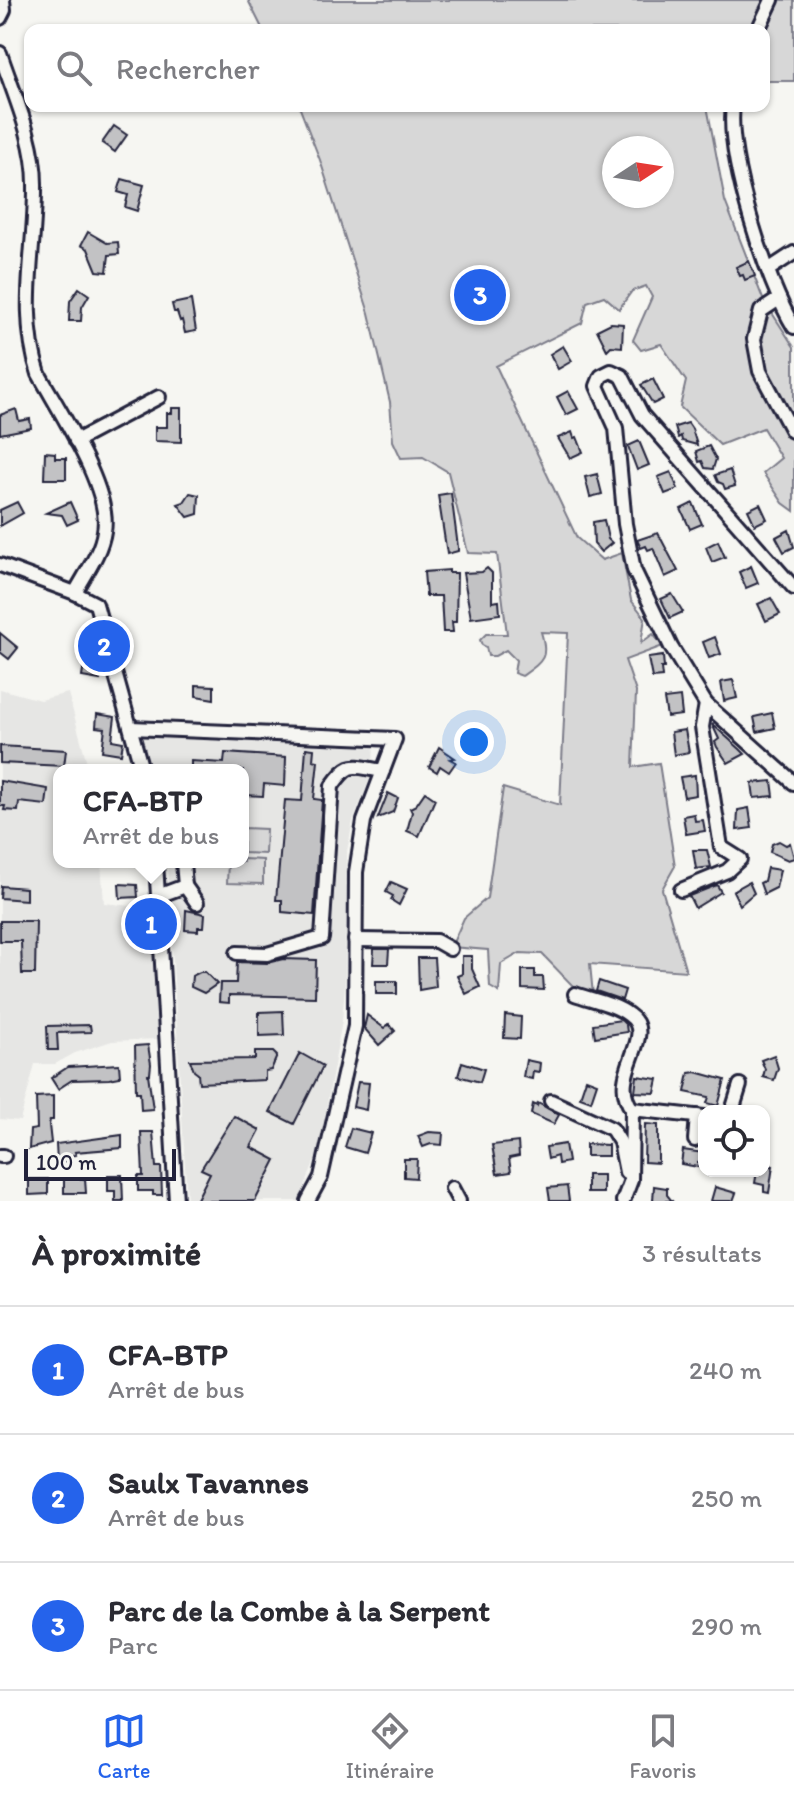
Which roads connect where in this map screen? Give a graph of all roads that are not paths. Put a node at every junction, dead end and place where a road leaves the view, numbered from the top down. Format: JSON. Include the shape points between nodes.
{"nodes":[{"id":1,"x":3,"y":0,"type":"edge"},
{"id":2,"x":772,"y":0,"type":"edge"},
{"id":3,"x":0,"y":18,"type":"edge"},
{"id":4,"x":761,"y":24,"type":"edge"},
{"id":5,"x":0,"y":53,"type":"edge"},
{"id":6,"x":732,"y":112,"type":"edge"},
{"id":7,"x":794,"y":253,"type":"edge"},
{"id":8,"x":768,"y":270,"type":"junction"},
{"id":9,"x":779,"y":299,"type":"junction"},
{"id":10,"x":794,"y":327,"type":"edge"},
{"id":11,"x":159,"y":397,"type":"dead end"},
{"id":12,"x":792,"y":431,"type":"dead end"},
{"id":13,"x":76,"y":441,"type":"junction"},
{"id":14,"x":0,"y":565,"type":"edge"},
{"id":15,"x":794,"y":588,"type":"edge"},
{"id":16,"x":75,"y":593,"type":"junction"},
{"id":17,"x":706,"y":704,"type":"junction"},
{"id":18,"x":131,"y":728,"type":"junction"},
{"id":19,"x":140,"y":764,"type":"edge"},
{"id":20,"x":383,"y":771,"type":"junction"},
{"id":21,"x":794,"y":783,"type":"edge"},
{"id":22,"x":156,"y":868,"type":"edge"},
{"id":23,"x":184,"y":868,"type":"edge"},
{"id":24,"x":185,"y":886,"type":"junction"},
{"id":25,"x":681,"y":890,"type":"dead end"},
{"id":26,"x":158,"y":896,"type":"junction"},
{"id":27,"x":197,"y":903,"type":"dead end"},
{"id":28,"x":355,"y":940,"type":"junction"},
{"id":29,"x":450,"y":949,"type":"dead end"},
{"id":30,"x":237,"y":953,"type":"dead end"},
{"id":31,"x":575,"y":994,"type":"dead end"},
{"id":32,"x":740,"y":1085,"type":"dead end"},
{"id":33,"x":551,"y":1101,"type":"dead end"},
{"id":34,"x":734,"y":1105,"type":"edge"},
{"id":35,"x":632,"y":1109,"type":"junction"},
{"id":36,"x":698,"y":1117,"type":"edge"},
{"id":37,"x":698,"y":1126,"type":"edge"},
{"id":38,"x":695,"y":1140,"type":"dead end"},
{"id":39,"x":631,"y":1180,"type":"junction"},
{"id":40,"x":452,"y":1188,"type":"dead end"},
{"id":41,"x":176,"y":1201,"type":"edge"},
{"id":42,"x":308,"y":1201,"type":"edge"},
{"id":43,"x":459,"y":1201,"type":"edge"},
{"id":44,"x":623,"y":1201,"type":"edge"}],
"edges":[{"from":1,"to":3,"type":"street"},
{"from":2,"to":4,"type":"street"},
{"from":5,"to":13,"type":"street","via":[[35,180],[29,337],[39,374]]},
{"from":6,"to":8,"type":"street","via":[[735,160]]},
{"from":7,"to":8,"type":"street"},
{"from":8,"to":9,"type":"street"},
{"from":9,"to":10,"type":"street"},
{"from":9,"to":12,"type":"street","via":[[761,311],[754,339],[760,371]]},
{"from":11,"to":13,"type":"street"},
{"from":13,"to":16,"type":"street","via":[[100,489],[105,513],[101,544]]},
{"from":14,"to":16,"type":"street"},
{"from":15,"to":17,"type":"street","via":[[642,415],[622,376],[611,371],[601,376],[597,386],[616,428],[634,570]]},
{"from":16,"to":18,"type":"street","via":[[99,610]]},
{"from":17,"to":21,"type":"street"},
{"from":17,"to":25,"type":"street","via":[[702,727],[721,847],[740,859],[727,871]]},
{"from":18,"to":19,"type":"street"},
{"from":18,"to":20,"type":"street","via":[[395,739]]},
{"from":20,"to":28,"type":"street","via":[[364,821],[356,872]]},
{"from":20,"to":30,"type":"street","via":[[353,767],[343,770],[332,786],[322,938],[267,954]]},
{"from":22,"to":26,"type":"street"},
{"from":23,"to":24,"type":"street"},
{"from":24,"to":26,"type":"street"},
{"from":24,"to":27,"type":"street"},
{"from":26,"to":41,"type":"street"},
{"from":28,"to":29,"type":"street","via":[[436,941]]},
{"from":28,"to":42,"type":"street","via":[[355,1026],[321,1177]]},
{"from":31,"to":35,"type":"street","via":[[630,1015],[638,1025],[640,1038],[624,1075],[626,1101]]},
{"from":32,"to":34,"type":"street"},
{"from":33,"to":39,"type":"street","via":[[612,1129]]},
{"from":35,"to":36,"type":"street"},
{"from":35,"to":39,"type":"street"},
{"from":37,"to":38,"type":"street"},
{"from":39,"to":44,"type":"street"},
{"from":40,"to":43,"type":"street"}]}
